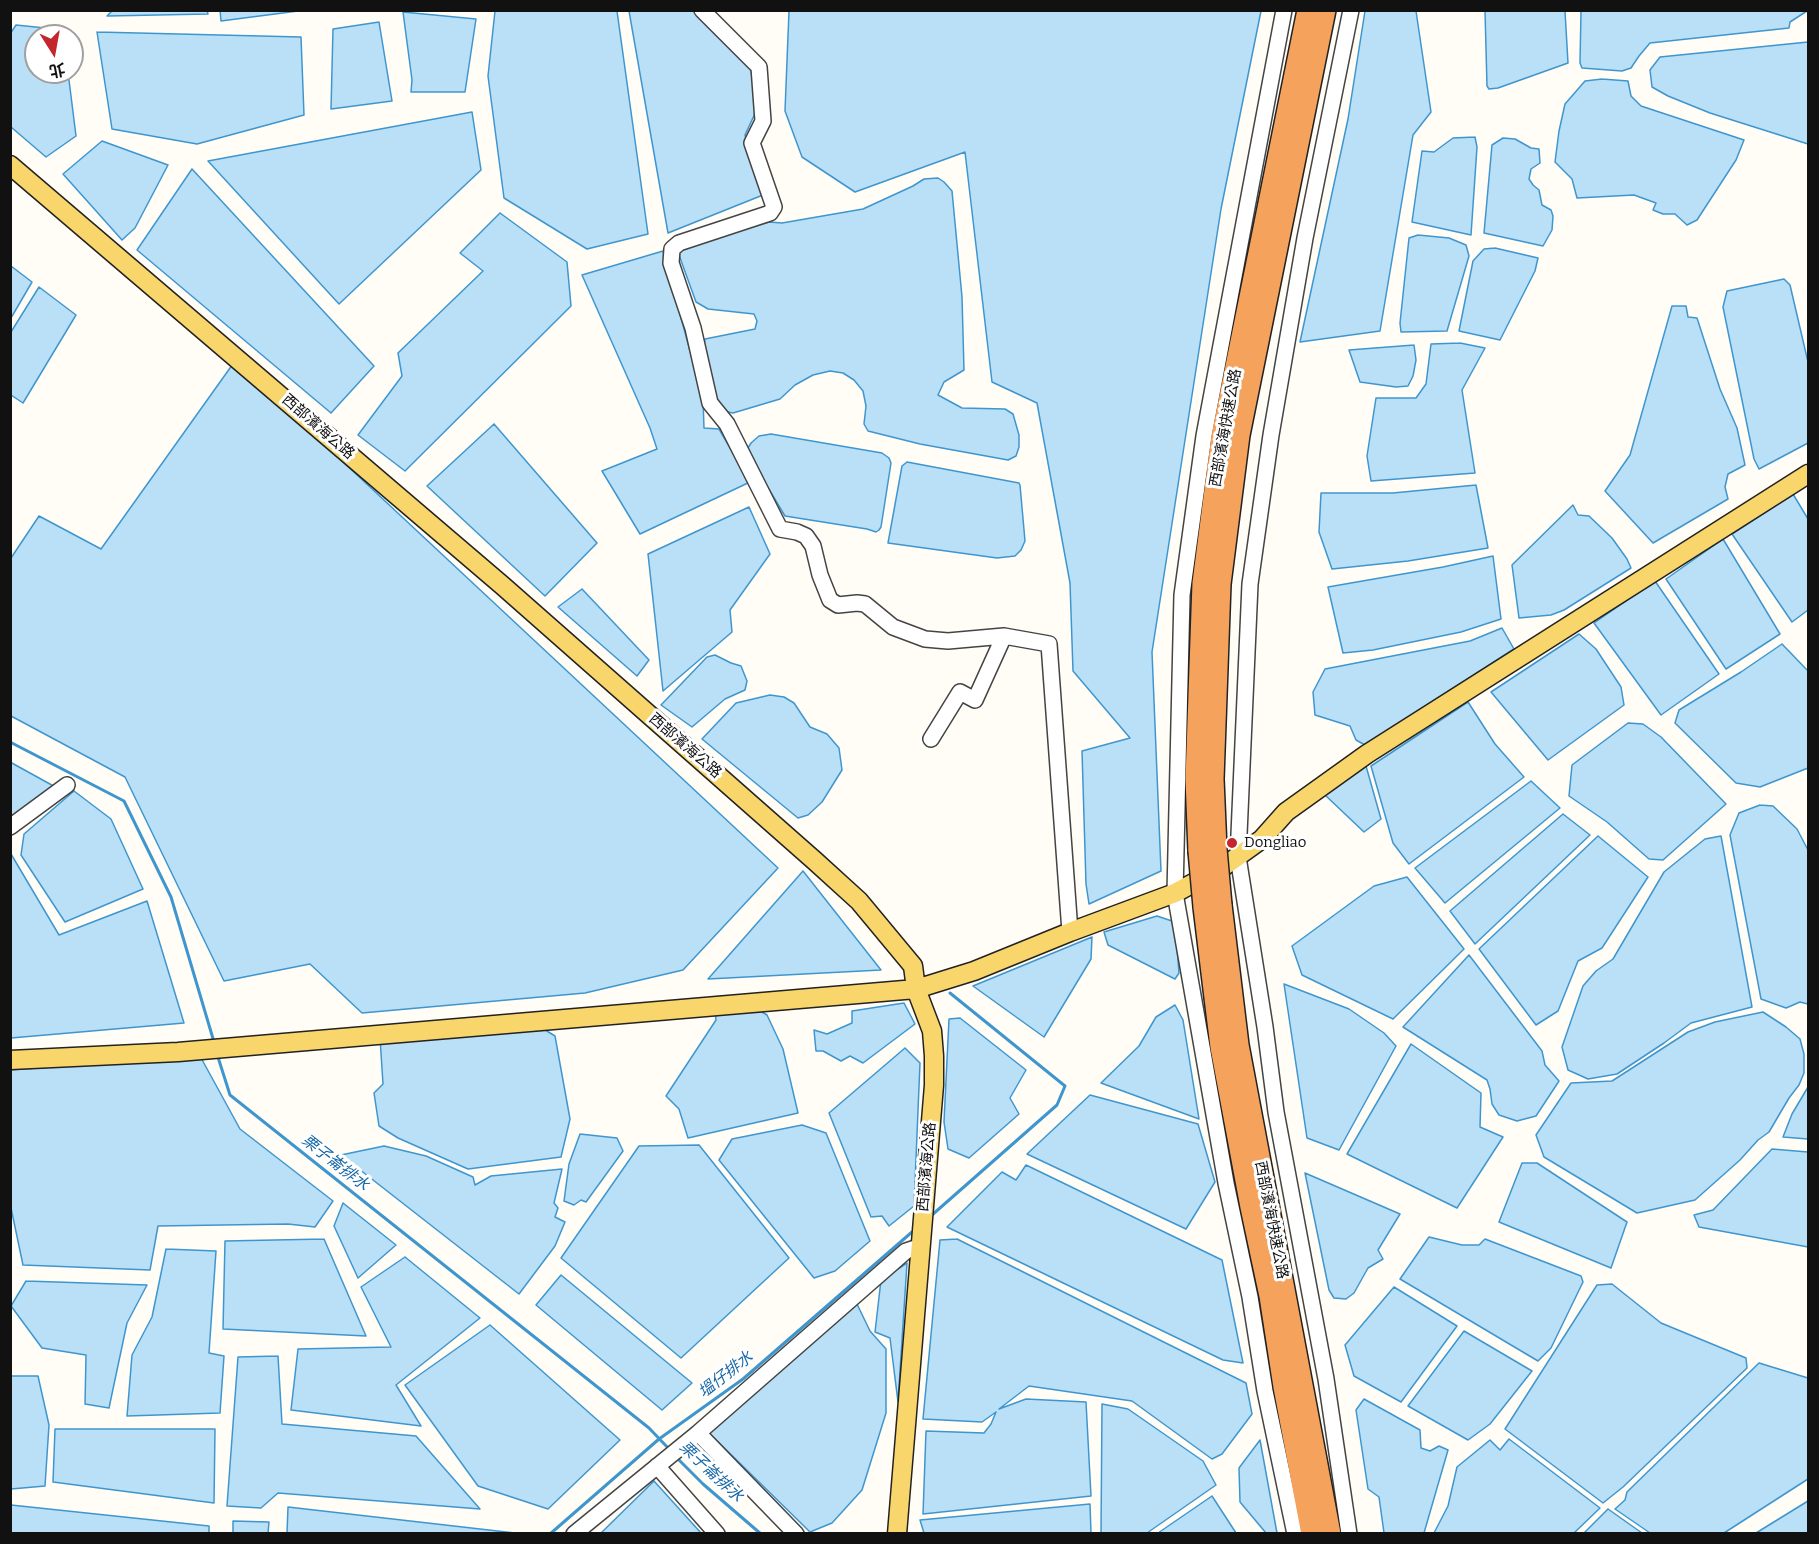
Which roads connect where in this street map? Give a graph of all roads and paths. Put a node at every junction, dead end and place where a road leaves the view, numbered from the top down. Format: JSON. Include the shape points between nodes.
{"nodes":[{"id":1,"x":702,"y":10,"type":"edge"},
{"id":2,"x":1284,"y":10,"type":"edge"},
{"id":3,"x":1308,"y":10,"type":"edge"},
{"id":4,"x":1325,"y":10,"type":"edge"},
{"id":5,"x":1351,"y":10,"type":"edge"},
{"id":6,"x":10,"y":165,"type":"edge"},
{"id":7,"x":1809,"y":474,"type":"edge"},
{"id":8,"x":1004,"y":636,"type":"junction"},
{"id":9,"x":931,"y":739,"type":"dead end"},
{"id":10,"x":67,"y":785,"type":"dead end"},
{"id":11,"x":10,"y":827,"type":"edge"},
{"id":12,"x":1208,"y":850,"type":"junction"},
{"id":13,"x":1238,"y":857,"type":"junction"},
{"id":14,"x":1175,"y":893,"type":"junction"},
{"id":15,"x":1212,"y":906,"type":"junction"},
{"id":16,"x":1070,"y":932,"type":"junction"},
{"id":17,"x":916,"y":989,"type":"junction"},
{"id":18,"x":10,"y":1060,"type":"edge"},
{"id":19,"x":921,"y":1246,"type":"junction"},
{"id":20,"x":698,"y":1433,"type":"junction"},
{"id":21,"x":668,"y":1457,"type":"junction"},
{"id":22,"x":574,"y":1533,"type":"edge"},
{"id":23,"x":717,"y":1533,"type":"edge"},
{"id":24,"x":796,"y":1533,"type":"edge"},
{"id":25,"x":897,"y":1533,"type":"edge"},
{"id":26,"x":1295,"y":1533,"type":"edge"},
{"id":27,"x":1312,"y":1533,"type":"edge"},
{"id":28,"x":1330,"y":1533,"type":"edge"},
{"id":29,"x":1349,"y":1533,"type":"edge"}],
"edges":[{"from":1,"to":8,"type":"street","via":[[759,67],[763,121],[752,143],[774,207],[770,213],[679,243],[672,249],[671,263],[693,328],[710,403],[727,424],[780,529],[797,531],[813,546],[830,600],[838,605],[866,603],[893,627],[925,639]]},
{"from":2,"to":14,"type":"street","via":[[1204,436],[1182,594]]},
{"from":3,"to":12,"type":"highway","name":"西部濱海快速公路","via":[[1222,436],[1203,583],[1196,779]]},
{"from":4,"to":12,"type":"highway","name":"西部濱海快速公路","via":[[1239,435],[1220,584]]},
{"from":5,"to":13,"type":"street","via":[[1305,238],[1250,584]]},
{"from":6,"to":17,"type":"main road","name":"西部濱海公路","via":[[485,571],[859,901],[913,966]]},
{"from":7,"to":13,"type":"main road","via":[[1367,754],[1286,812],[1262,839]]},
{"from":8,"to":9,"type":"street","via":[[975,700],[960,692]]},
{"from":8,"to":16,"type":"street","via":[[1049,644]]},
{"from":10,"to":11,"type":"street"},
{"from":12,"to":15,"type":"highway","bridge":true},
{"from":13,"to":14,"type":"main road"},
{"from":13,"to":29,"type":"street","via":[[1276,1112],[1326,1379]]},
{"from":14,"to":16,"type":"main road"},
{"from":14,"to":26,"type":"street","via":[[1264,1391]]},
{"from":15,"to":27,"type":"highway","name":"西部濱海快速公路","via":[[1221,1047]]},
{"from":15,"to":28,"type":"highway","name":"西部濱海快速公路"},
{"from":16,"to":17,"type":"main road","via":[[974,971]]},
{"from":17,"to":18,"type":"main road","via":[[178,1052]]},
{"from":17,"to":19,"type":"main road","name":"西部濱海公路","via":[[932,1031],[934,1056]]},
{"from":19,"to":20,"type":"street","via":[[906,1251]]},
{"from":19,"to":25,"type":"main road","name":"西部濱海公路"},
{"from":20,"to":21,"type":"street"},
{"from":20,"to":24,"type":"street"},
{"from":21,"to":22,"type":"street"},
{"from":21,"to":23,"type":"street"}]}
